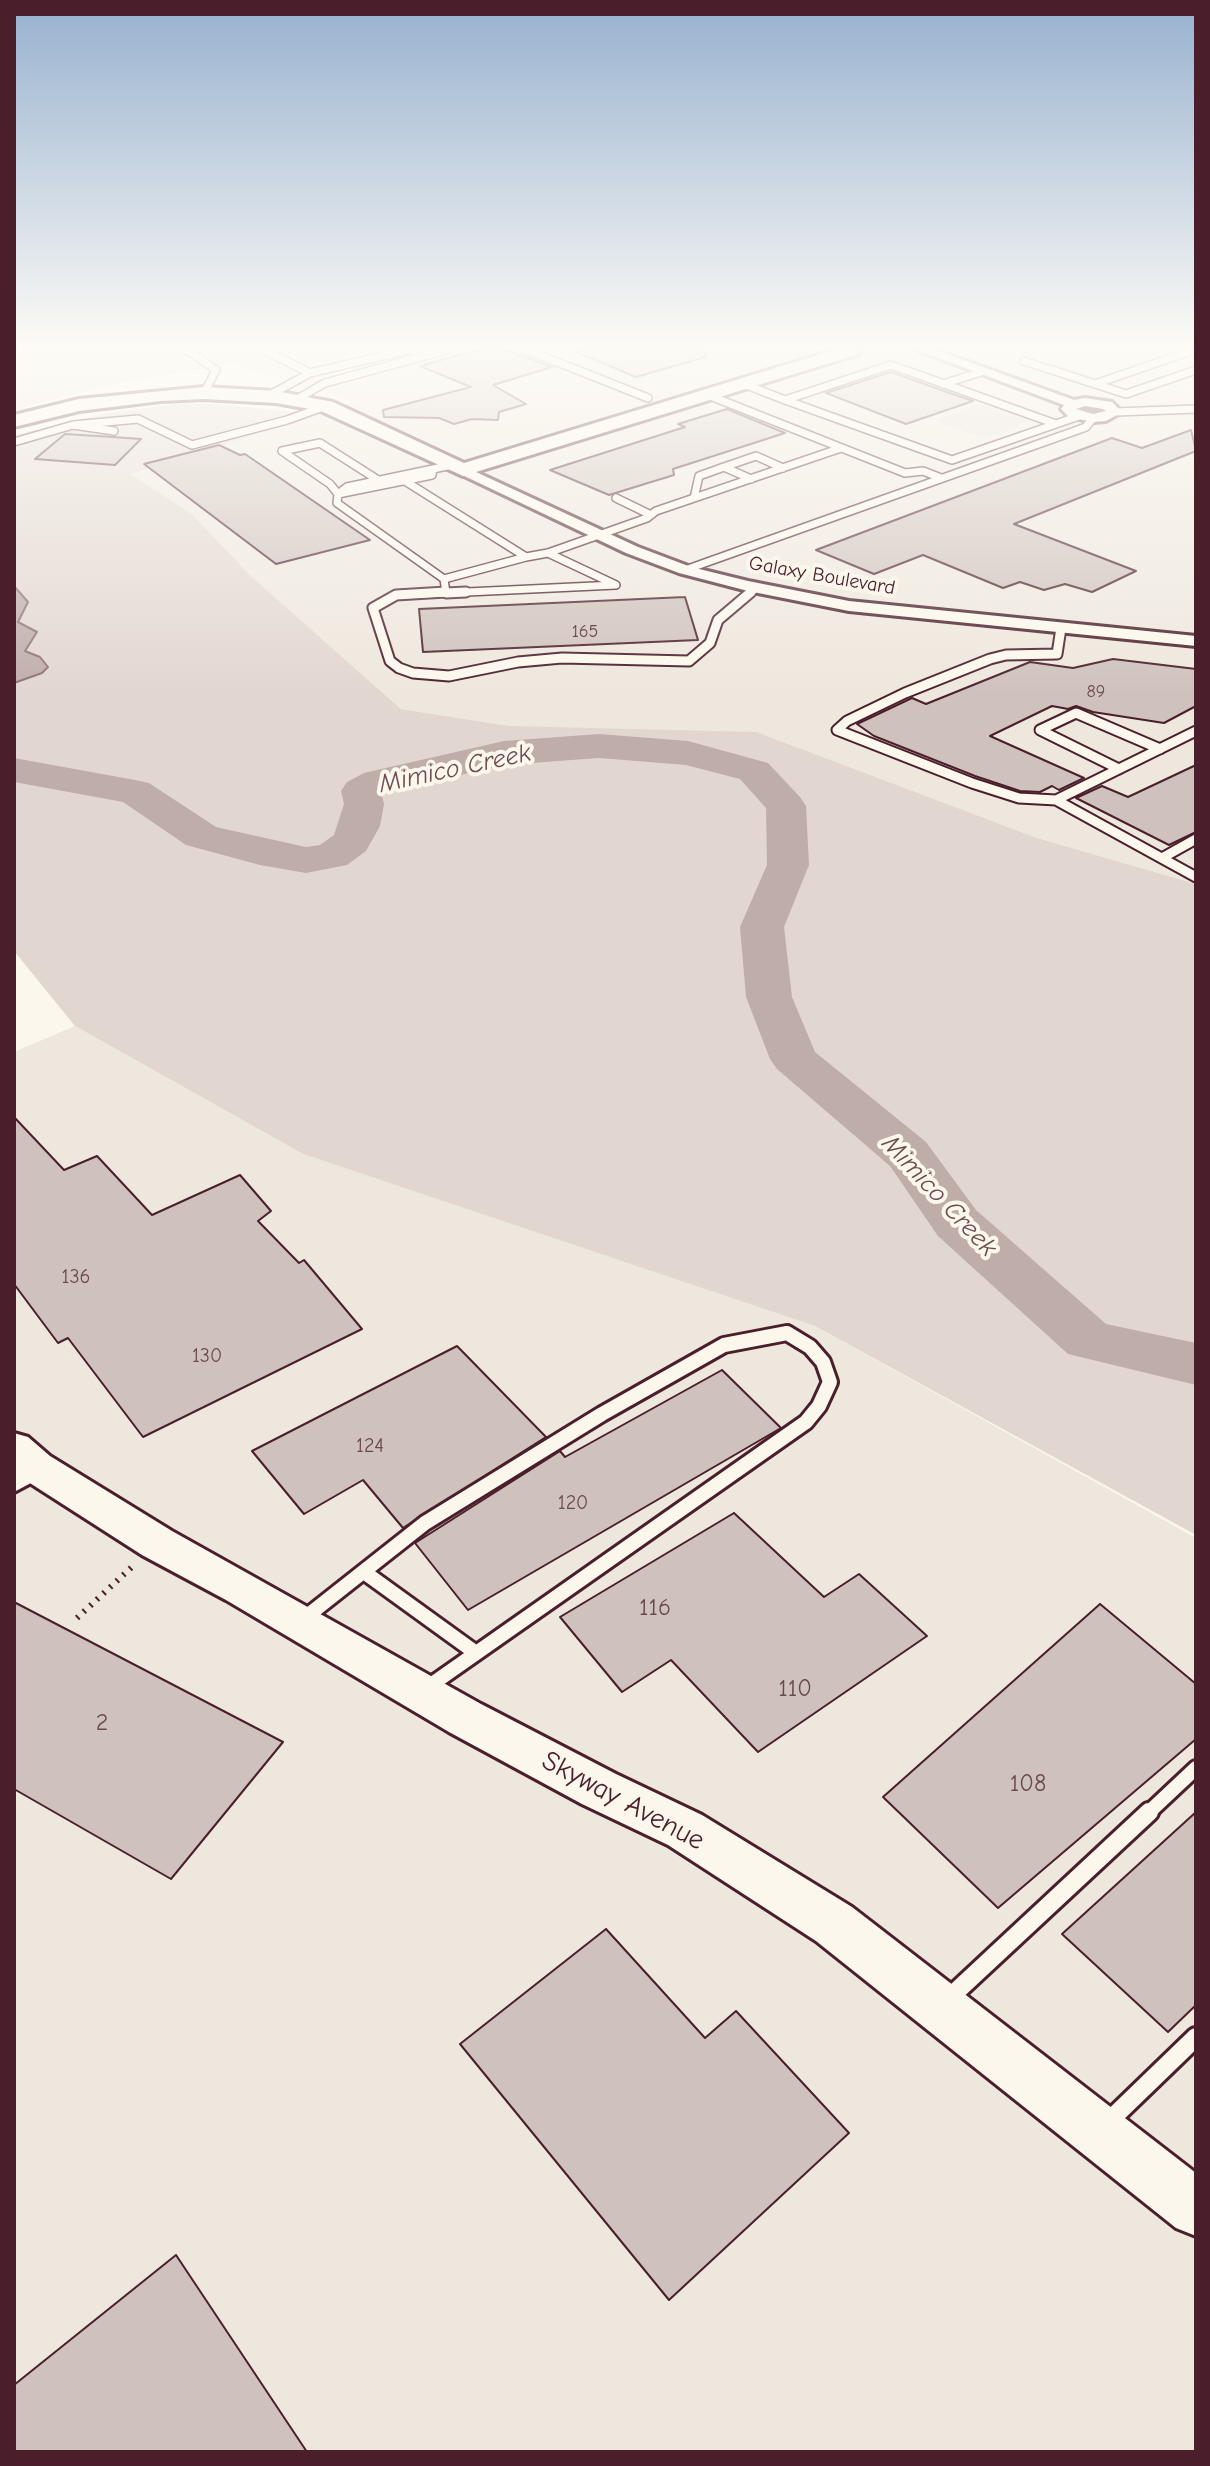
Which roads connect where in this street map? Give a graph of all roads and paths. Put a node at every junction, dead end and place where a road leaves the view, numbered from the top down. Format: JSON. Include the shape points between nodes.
{"nodes":[{"id":1,"x":302,"y":465,"type":"edge"},
{"id":2,"x":355,"y":465,"type":"edge"},
{"id":3,"x":433,"y":465,"type":"edge"},
{"id":4,"x":443,"y":465,"type":"edge"},
{"id":5,"x":456,"y":465,"type":"edge"},
{"id":6,"x":730,"y":465,"type":"edge"},
{"id":7,"x":776,"y":465,"type":"edge"},
{"id":8,"x":791,"y":465,"type":"edge"},
{"id":9,"x":885,"y":465,"type":"edge"},
{"id":10,"x":978,"y":465,"type":"edge"},
{"id":11,"x":724,"y":467,"type":"junction"},
{"id":12,"x":783,"y":468,"type":"junction"},
{"id":13,"x":941,"y":478,"type":"junction"},
{"id":14,"x":751,"y":479,"type":"junction"},
{"id":15,"x":378,"y":480,"type":"junction"},
{"id":16,"x":405,"y":481,"type":"junction"},
{"id":17,"x":338,"y":494,"type":"junction"},
{"id":18,"x":616,"y":498,"type":"dead end"},
{"id":19,"x":694,"y":498,"type":"junction"},
{"id":20,"x":651,"y":515,"type":"junction"},
{"id":21,"x":598,"y":535,"type":"junction"},
{"id":22,"x":548,"y":553,"type":"junction"},
{"id":23,"x":526,"y":557,"type":"junction"},
{"id":24,"x":685,"y":570,"type":"junction"},
{"id":25,"x":444,"y":579,"type":"junction"},
{"id":26,"x":756,"y":588,"type":"junction"},
{"id":27,"x":446,"y":593,"type":"junction"},
{"id":28,"x":1061,"y":628,"type":"junction"},
{"id":29,"x":1196,"y":641,"type":"edge"},
{"id":30,"x":1196,"y":731,"type":"edge"},
{"id":31,"x":1160,"y":749,"type":"junction"},
{"id":32,"x":1119,"y":769,"type":"junction"},
{"id":33,"x":1056,"y":800,"type":"junction"},
{"id":34,"x":1196,"y":839,"type":"edge"},
{"id":35,"x":1162,"y":858,"type":"junction"},
{"id":36,"x":1196,"y":877,"type":"edge"},
{"id":37,"x":21,"y":1465,"type":"edge"},
{"id":38,"x":157,"y":1543,"type":"junction"},
{"id":39,"x":364,"y":1572,"type":"junction"},
{"id":40,"x":77,"y":1618,"type":"dead end"},
{"id":41,"x":300,"y":1622,"type":"junction"},
{"id":42,"x":476,"y":1653,"type":"junction"},
{"id":43,"x":421,"y":1692,"type":"junction"},
{"id":44,"x":1196,"y":1768,"type":"edge"},
{"id":45,"x":938,"y":2007,"type":"junction"},
{"id":46,"x":1196,"y":2038,"type":"edge"},
{"id":47,"x":1098,"y":2132,"type":"junction"},
{"id":48,"x":1196,"y":2208,"type":"edge"}],
"edges":[{"from":1,"to":17,"type":"lane"},
{"from":2,"to":15,"type":"lane"},
{"from":3,"to":15,"type":"lane"},
{"from":4,"to":16,"type":"lane","via":[[432,475]]},
{"from":5,"to":21,"type":"street","name":"Galaxy Boulevard"},
{"from":6,"to":11,"type":"lane"},
{"from":7,"to":12,"type":"lane"},
{"from":8,"to":12,"type":"lane"},
{"from":9,"to":13,"type":"lane"},
{"from":10,"to":13,"type":"lane"},
{"from":11,"to":14,"type":"lane"},
{"from":11,"to":19,"type":"lane","via":[[699,476]]},
{"from":12,"to":14,"type":"lane"},
{"from":13,"to":24,"type":"lane"},
{"from":14,"to":19,"type":"lane"},
{"from":15,"to":17,"type":"lane"},
{"from":16,"to":17,"type":"lane"},
{"from":16,"to":23,"type":"lane"},
{"from":17,"to":25,"type":"lane","via":[[337,503]]},
{"from":18,"to":20,"type":"lane"},
{"from":19,"to":20,"type":"lane"},
{"from":20,"to":21,"type":"lane"},
{"from":21,"to":22,"type":"lane"},
{"from":21,"to":24,"type":"street","name":"Galaxy Boulevard"},
{"from":22,"to":23,"type":"lane"},
{"from":22,"to":27,"type":"lane","via":[[616,585]]},
{"from":23,"to":25,"type":"lane"},
{"from":24,"to":26,"type":"street","name":"Galaxy Boulevard"},
{"from":25,"to":27,"type":"lane"},
{"from":26,"to":27,"type":"lane","via":[[718,620],[710,643],[689,661],[562,658],[449,676],[399,668],[390,661],[373,608],[396,595]]},
{"from":26,"to":28,"type":"street","name":"Galaxy Boulevard","via":[[849,606]]},
{"from":28,"to":29,"type":"street","name":"Galaxy Boulevard"},
{"from":28,"to":33,"type":"lane","via":[[1057,654],[990,659],[905,693],[837,730],[972,783],[1019,798]]},
{"from":30,"to":31,"type":"lane"},
{"from":31,"to":32,"type":"lane"},
{"from":31,"to":32,"type":"lane","via":[[1076,713],[1040,730]]},
{"from":32,"to":33,"type":"lane"},
{"from":33,"to":35,"type":"lane"},
{"from":34,"to":35,"type":"lane"},
{"from":35,"to":36,"type":"lane"},
{"from":37,"to":38,"type":"street","name":"Skyway Avenue"},
{"from":38,"to":40,"type":"path"},
{"from":38,"to":41,"type":"street","name":"Skyway Avenue"},
{"from":39,"to":41,"type":"lane"},
{"from":39,"to":42,"type":"lane"},
{"from":39,"to":42,"type":"lane","via":[[425,1523],[724,1345],[787,1333],[810,1347],[830,1382],[806,1422]]},
{"from":41,"to":43,"type":"street","name":"Skyway Avenue"},
{"from":42,"to":43,"type":"lane"},
{"from":43,"to":45,"type":"street","name":"Skyway Avenue","via":[[685,1830],[834,1924]]},
{"from":44,"to":45,"type":"lane"},
{"from":45,"to":47,"type":"street","name":"Skyway Avenue"},
{"from":46,"to":47,"type":"lane"},
{"from":47,"to":48,"type":"street","name":"Skyway Avenue"}]}
